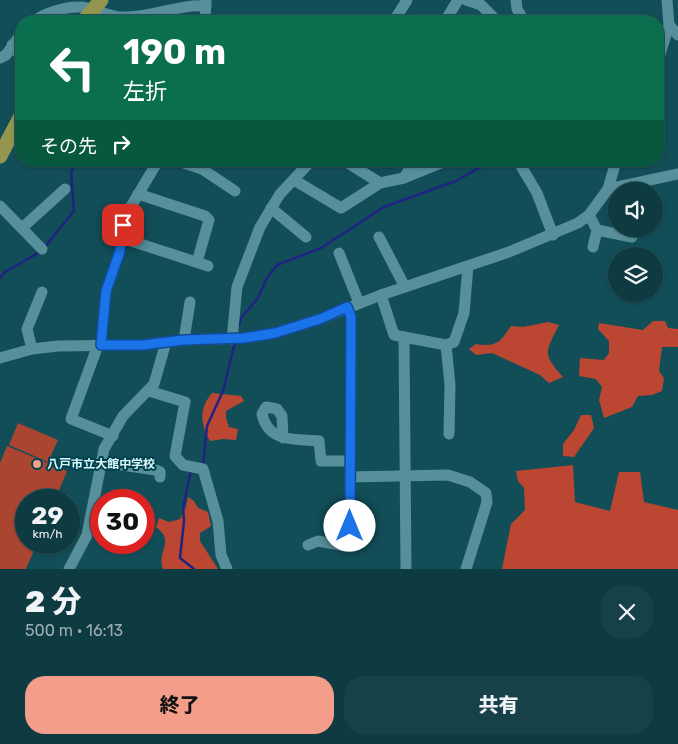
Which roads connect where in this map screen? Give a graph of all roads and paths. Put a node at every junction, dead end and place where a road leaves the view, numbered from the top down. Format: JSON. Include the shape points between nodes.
{"nodes":[{"id":1,"x":407,"y":0,"type":"edge"},
{"id":2,"x":458,"y":0,"type":"edge"},
{"id":3,"x":466,"y":0,"type":"edge"},
{"id":4,"x":516,"y":0,"type":"edge"},
{"id":5,"x":667,"y":0,"type":"edge"},
{"id":6,"x":206,"y":3,"type":"edge"},
{"id":7,"x":92,"y":11,"type":"edge"},
{"id":8,"x":47,"y":15,"type":"edge"},
{"id":9,"x":113,"y":15,"type":"edge"},
{"id":10,"x":145,"y":15,"type":"edge"},
{"id":11,"x":398,"y":15,"type":"edge"},
{"id":12,"x":449,"y":15,"type":"edge"},
{"id":13,"x":491,"y":15,"type":"edge"},
{"id":14,"x":520,"y":15,"type":"edge"},
{"id":15,"x":669,"y":25,"type":"junction"},
{"id":16,"x":678,"y":36,"type":"edge"},
{"id":17,"x":15,"y":41,"type":"edge"},
{"id":18,"x":664,"y":41,"type":"edge"},
{"id":19,"x":12,"y":45,"type":"junction"},
{"id":20,"x":15,"y":49,"type":"edge"},
{"id":21,"x":0,"y":58,"type":"edge"},
{"id":22,"x":15,"y":127,"type":"edge"},
{"id":23,"x":0,"y":156,"type":"edge"},
{"id":24,"x":154,"y":167,"type":"edge"},
{"id":25,"x":196,"y":167,"type":"edge"},
{"id":26,"x":306,"y":167,"type":"edge"},
{"id":27,"x":362,"y":167,"type":"edge"},
{"id":28,"x":410,"y":167,"type":"edge"},
{"id":29,"x":431,"y":167,"type":"edge"},
{"id":30,"x":522,"y":167,"type":"edge"},
{"id":31,"x":614,"y":167,"type":"edge"},
{"id":32,"x":678,"y":174,"type":"edge"},
{"id":33,"x":404,"y":178,"type":"junction"},
{"id":34,"x":294,"y":180,"type":"junction"},
{"id":35,"x":610,"y":182,"type":"edge"},
{"id":36,"x":641,"y":182,"type":"edge"},
{"id":37,"x":380,"y":183,"type":"junction"},
{"id":38,"x":65,"y":189,"type":"dead end"},
{"id":39,"x":608,"y":189,"type":"edge"},
{"id":40,"x":235,"y":191,"type":"dead end"},
{"id":41,"x":138,"y":194,"type":"junction"},
{"id":42,"x":0,"y":206,"type":"edge"},
{"id":43,"x":271,"y":208,"type":"junction"},
{"id":44,"x":589,"y":215,"type":"junction"},
{"id":45,"x":22,"y":228,"type":"junction"},
{"id":46,"x":597,"y":230,"type":"junction"},
{"id":47,"x":608,"y":232,"type":"edge"},
{"id":48,"x":553,"y":235,"type":"junction"},
{"id":49,"x":306,"y":236,"type":"dead end"},
{"id":50,"x":379,"y":236,"type":"dead end"},
{"id":51,"x":122,"y":238,"type":"junction"},
{"id":52,"x":592,"y":247,"type":"dead end"},
{"id":53,"x":42,"y":249,"type":"dead end"},
{"id":54,"x":338,"y":252,"type":"dead end"},
{"id":55,"x":197,"y":262,"type":"junction"},
{"id":56,"x":208,"y":266,"type":"dead end"},
{"id":57,"x":468,"y":266,"type":"junction"},
{"id":58,"x":404,"y":287,"type":"junction"},
{"id":59,"x":42,"y":292,"type":"dead end"},
{"id":60,"x":381,"y":295,"type":"junction"},
{"id":61,"x":190,"y":302,"type":"dead end"},
{"id":62,"x":359,"y":303,"type":"junction"},
{"id":63,"x":347,"y":307,"type":"junction"},
{"id":64,"x":404,"y":337,"type":"junction"},
{"id":65,"x":232,"y":339,"type":"junction"},
{"id":66,"x":184,"y":340,"type":"junction"},
{"id":67,"x":166,"y":342,"type":"junction"},
{"id":68,"x":100,"y":345,"type":"junction"},
{"id":69,"x":446,"y":345,"type":"junction"},
{"id":70,"x":32,"y":348,"type":"junction"},
{"id":71,"x":0,"y":358,"type":"edge"},
{"id":72,"x":149,"y":391,"type":"junction"},
{"id":73,"x":448,"y":434,"type":"dead end"},
{"id":74,"x":113,"y":436,"type":"junction"},
{"id":75,"x":283,"y":438,"type":"dead end"},
{"id":76,"x":101,"y":462,"type":"junction"},
{"id":77,"x":350,"y":462,"type":"junction"},
{"id":78,"x":160,"y":477,"type":"dead end"},
{"id":79,"x":350,"y":477,"type":"junction"},
{"id":80,"x":404,"y":477,"type":"junction"},
{"id":81,"x":99,"y":489,"type":"edge"},
{"id":82,"x":90,"y":530,"type":"edge"},
{"id":83,"x":308,"y":546,"type":"dead end"},
{"id":84,"x":69,"y":569,"type":"edge"},
{"id":85,"x":227,"y":569,"type":"edge"},
{"id":86,"x":406,"y":569,"type":"edge"},
{"id":87,"x":466,"y":569,"type":"edge"}],
"edges":[{"from":1,"to":11,"type":"street"},
{"from":2,"to":12,"type":"street"},
{"from":3,"to":13,"type":"street","via":[[481,5]]},
{"from":4,"to":14,"type":"street"},
{"from":5,"to":15,"type":"street"},
{"from":6,"to":10,"type":"street"},
{"from":7,"to":8,"type":"street","via":[[74,7]]},
{"from":7,"to":9,"type":"street"},
{"from":15,"to":16,"type":"street"},
{"from":15,"to":18,"type":"street"},
{"from":17,"to":19,"type":"street"},
{"from":19,"to":20,"type":"street"},
{"from":19,"to":21,"type":"street"},
{"from":22,"to":23,"type":"main road"},
{"from":24,"to":41,"type":"street"},
{"from":25,"to":40,"type":"street"},
{"from":26,"to":34,"type":"street"},
{"from":27,"to":37,"type":"street"},
{"from":28,"to":33,"type":"street"},
{"from":29,"to":33,"type":"street"},
{"from":30,"to":48,"type":"street","via":[[538,192]]},
{"from":31,"to":35,"type":"street"},
{"from":32,"to":36,"type":"street"},
{"from":33,"to":37,"type":"street"},
{"from":34,"to":37,"type":"street","via":[[341,208]]},
{"from":34,"to":43,"type":"street"},
{"from":38,"to":45,"type":"street"},
{"from":39,"to":44,"type":"street"},
{"from":41,"to":51,"type":"street","via":[[123,225]]},
{"from":41,"to":55,"type":"street","via":[[206,216],[209,220]]},
{"from":42,"to":45,"type":"street"},
{"from":43,"to":49,"type":"street"},
{"from":43,"to":65,"type":"street","via":[[260,227],[237,287]]},
{"from":44,"to":46,"type":"street"},
{"from":44,"to":48,"type":"street"},
{"from":45,"to":53,"type":"street"},
{"from":46,"to":47,"type":"street"},
{"from":46,"to":52,"type":"street"},
{"from":48,"to":57,"type":"street"},
{"from":50,"to":58,"type":"street"},
{"from":51,"to":55,"type":"street"},
{"from":51,"to":68,"type":"street","via":[[106,291]]},
{"from":54,"to":62,"type":"street"},
{"from":55,"to":56,"type":"street"},
{"from":57,"to":58,"type":"street"},
{"from":57,"to":69,"type":"street","via":[[464,313],[454,342]]},
{"from":58,"to":60,"type":"street"},
{"from":59,"to":70,"type":"street","via":[[27,330]]},
{"from":60,"to":62,"type":"street"},
{"from":60,"to":64,"type":"street","via":[[394,335]]},
{"from":61,"to":66,"type":"street"},
{"from":62,"to":63,"type":"street"},
{"from":63,"to":65,"type":"street","via":[[275,333]]},
{"from":63,"to":77,"type":"street","via":[[351,317]]},
{"from":64,"to":69,"type":"street"},
{"from":64,"to":80,"type":"street"},
{"from":65,"to":66,"type":"street"},
{"from":66,"to":67,"type":"street"},
{"from":67,"to":68,"type":"street"},
{"from":67,"to":72,"type":"street"},
{"from":68,"to":70,"type":"street"},
{"from":68,"to":74,"type":"street","via":[[71,420]]},
{"from":69,"to":73,"type":"street","via":[[450,385]]},
{"from":70,"to":71,"type":"street"},
{"from":72,"to":74,"type":"street","via":[[124,416]]},
{"from":72,"to":85,"type":"street","via":[[185,402],[175,456],[183,465],[203,469]]},
{"from":74,"to":76,"type":"street","via":[[104,449]]},
{"from":75,"to":77,"type":"street","via":[[319,442],[321,461]]},
{"from":76,"to":78,"type":"street","via":[[156,470]]},
{"from":76,"to":81,"type":"street"},
{"from":77,"to":79,"type":"street"},
{"from":79,"to":80,"type":"street"},
{"from":79,"to":83,"type":"street","via":[[348,544],[340,546],[314,541]]},
{"from":80,"to":86,"type":"street"},
{"from":80,"to":87,"type":"street","via":[[448,475],[470,482],[486,493],[487,502]]},
{"from":82,"to":84,"type":"street"}]}
